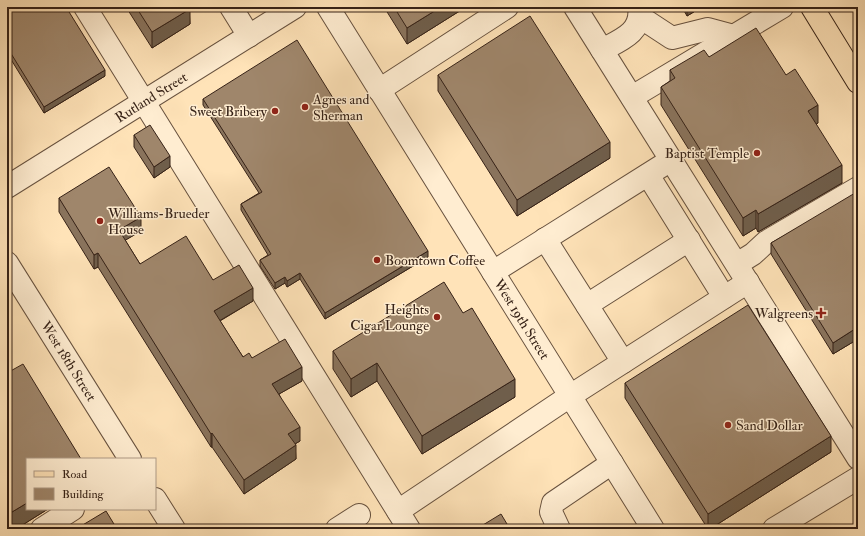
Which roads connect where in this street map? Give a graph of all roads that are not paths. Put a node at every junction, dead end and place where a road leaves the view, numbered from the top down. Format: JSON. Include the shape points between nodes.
{"nodes":[{"id":1,"x":85,"y":7,"type":"edge"},
{"id":2,"x":231,"y":7,"type":"edge"},
{"id":3,"x":295,"y":7,"type":"edge"},
{"id":4,"x":328,"y":7,"type":"edge"},
{"id":5,"x":507,"y":7,"type":"edge"},
{"id":6,"x":575,"y":7,"type":"edge"},
{"id":7,"x":782,"y":7,"type":"edge"},
{"id":8,"x":812,"y":7,"type":"edge"},
{"id":9,"x":639,"y":12,"type":"edge"},
{"id":10,"x":249,"y":36,"type":"junction"},
{"id":11,"x":734,"y":36,"type":"junction"},
{"id":12,"x":602,"y":50,"type":"junction"},
{"id":13,"x":858,"y":82,"type":"edge"},
{"id":14,"x":379,"y":90,"type":"junction"},
{"id":15,"x":632,"y":97,"type":"junction"},
{"id":16,"x":143,"y":102,"type":"junction"},
{"id":17,"x":671,"y":160,"type":"junction"},
{"id":18,"x":648,"y":175,"type":"junction"},
{"id":19,"x":7,"y":187,"type":"edge"},
{"id":20,"x":858,"y":188,"type":"edge"},
{"id":21,"x":545,"y":239,"type":"junction"},
{"id":22,"x":689,"y":240,"type":"junction"},
{"id":23,"x":7,"y":262,"type":"edge"},
{"id":24,"x":493,"y":272,"type":"junction"},
{"id":25,"x":742,"y":273,"type":"junction"},
{"id":26,"x":724,"y":297,"type":"junction"},
{"id":27,"x":587,"y":305,"type":"junction"},
{"id":28,"x":623,"y":362,"type":"junction"},
{"id":29,"x":570,"y":396,"type":"junction"},
{"id":30,"x":129,"y":458,"type":"edge"},
{"id":31,"x":858,"y":458,"type":"edge"},
{"id":32,"x":612,"y":463,"type":"junction"},
{"id":33,"x":858,"y":478,"type":"edge"},
{"id":34,"x":156,"y":501,"type":"edge"},
{"id":35,"x":71,"y":510,"type":"edge"},
{"id":36,"x":359,"y":516,"type":"dead end"},
{"id":37,"x":403,"y":520,"type":"edge"},
{"id":38,"x":42,"y":529,"type":"edge"},
{"id":39,"x":174,"y":529,"type":"edge"},
{"id":40,"x":337,"y":529,"type":"edge"},
{"id":41,"x":559,"y":529,"type":"edge"},
{"id":42,"x":653,"y":529,"type":"edge"},
{"id":43,"x":774,"y":529,"type":"edge"}],
"edges":[{"from":1,"to":16,"type":"street"},
{"from":2,"to":10,"type":"street"},
{"from":3,"to":10,"type":"street","name":"Rutland Street"},
{"from":4,"to":14,"type":"street","name":"West 19th Street"},
{"from":5,"to":14,"type":"street"},
{"from":6,"to":12,"type":"street"},
{"from":7,"to":11,"type":"street"},
{"from":8,"to":13,"type":"main road"},
{"from":9,"to":11,"type":"street","via":[[672,38],[708,29]]},
{"from":9,"to":12,"type":"street","via":[[634,30]]},
{"from":10,"to":16,"type":"street","name":"Rutland Street"},
{"from":11,"to":15,"type":"street"},
{"from":12,"to":15,"type":"street"},
{"from":14,"to":24,"type":"street","name":"West 19th Street"},
{"from":15,"to":17,"type":"street"},
{"from":16,"to":19,"type":"street","name":"Rutland Street"},
{"from":16,"to":37,"type":"street"},
{"from":17,"to":18,"type":"street"},
{"from":17,"to":25,"type":"street"},
{"from":18,"to":21,"type":"street"},
{"from":18,"to":22,"type":"street"},
{"from":20,"to":25,"type":"street","via":[[766,242],[753,254]]},
{"from":21,"to":24,"type":"street"},
{"from":21,"to":27,"type":"street"},
{"from":22,"to":26,"type":"street"},
{"from":22,"to":27,"type":"street"},
{"from":23,"to":30,"type":"street","name":"West 18th Street"},
{"from":24,"to":29,"type":"street","name":"West 19th Street"},
{"from":25,"to":26,"type":"street"},
{"from":25,"to":31,"type":"street"},
{"from":26,"to":28,"type":"street"},
{"from":27,"to":28,"type":"street"},
{"from":28,"to":29,"type":"street"},
{"from":29,"to":32,"type":"street","name":"West 19th Street"},
{"from":29,"to":37,"type":"street"},
{"from":32,"to":41,"type":"street","via":[[553,503],[551,512]]},
{"from":32,"to":42,"type":"street","name":"West 19th Street"},
{"from":33,"to":43,"type":"street"},
{"from":34,"to":39,"type":"street"},
{"from":35,"to":38,"type":"street"},
{"from":36,"to":40,"type":"street"}]}
